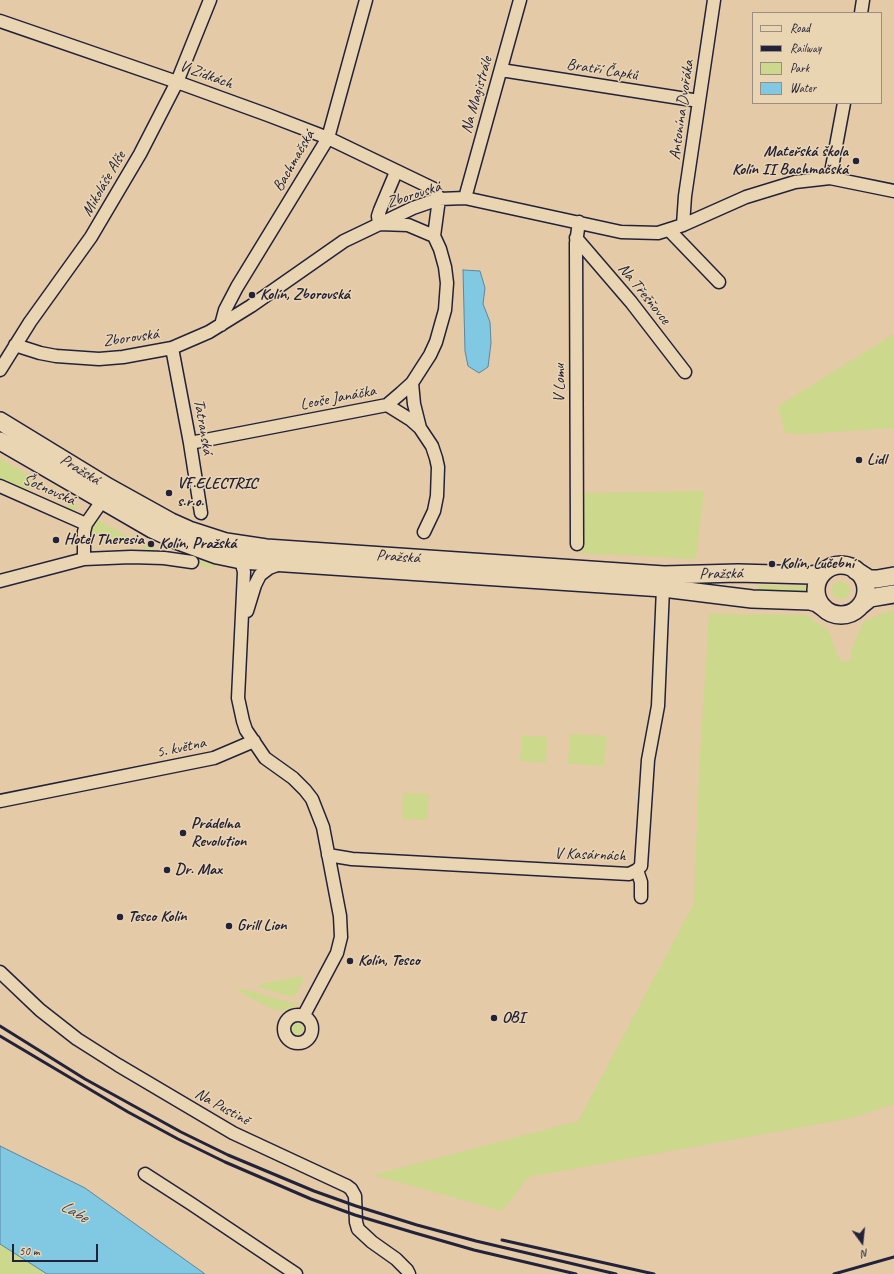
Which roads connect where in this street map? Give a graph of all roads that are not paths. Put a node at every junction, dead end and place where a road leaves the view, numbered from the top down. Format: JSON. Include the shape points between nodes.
{"nodes":[{"id":1,"x":210,"y":0,"type":"edge"},
{"id":2,"x":366,"y":0,"type":"edge"},
{"id":3,"x":520,"y":0,"type":"edge"},
{"id":4,"x":714,"y":0,"type":"edge"},
{"id":5,"x":863,"y":0,"type":"edge"},
{"id":6,"x":861,"y":12,"type":"edge"},
{"id":7,"x":0,"y":21,"type":"edge"},
{"id":8,"x":501,"y":70,"type":"junction"},
{"id":9,"x":177,"y":82,"type":"junction"},
{"id":10,"x":699,"y":101,"type":"junction"},
{"id":11,"x":844,"y":104,"type":"edge"},
{"id":12,"x":328,"y":138,"type":"junction"},
{"id":13,"x":396,"y":172,"type":"junction"},
{"id":14,"x":830,"y":178,"type":"junction"},
{"id":15,"x":894,"y":191,"type":"edge"},
{"id":16,"x":465,"y":198,"type":"junction"},
{"id":17,"x":439,"y":199,"type":"junction"},
{"id":18,"x":579,"y":222,"type":"junction"},
{"id":19,"x":379,"y":224,"type":"junction"},
{"id":20,"x":683,"y":224,"type":"junction"},
{"id":21,"x":670,"y":230,"type":"junction"},
{"id":22,"x":434,"y":236,"type":"junction"},
{"id":23,"x":576,"y":238,"type":"junction"},
{"id":24,"x":719,"y":282,"type":"dead end"},
{"id":25,"x":221,"y":325,"type":"junction"},
{"id":26,"x":15,"y":345,"type":"junction"},
{"id":27,"x":172,"y":348,"type":"junction"},
{"id":28,"x":0,"y":370,"type":"edge"},
{"id":29,"x":685,"y":372,"type":"dead end"},
{"id":30,"x":412,"y":383,"type":"junction"},
{"id":31,"x":387,"y":405,"type":"junction"},
{"id":32,"x":0,"y":421,"type":"edge"},
{"id":33,"x":420,"y":428,"type":"junction"},
{"id":34,"x":0,"y":441,"type":"edge"},
{"id":35,"x":190,"y":443,"type":"junction"},
{"id":36,"x":0,"y":486,"type":"edge"},
{"id":37,"x":102,"y":501,"type":"junction"},
{"id":38,"x":201,"y":512,"type":"dead end"},
{"id":39,"x":86,"y":524,"type":"junction"},
{"id":40,"x":424,"y":532,"type":"dead end"},
{"id":41,"x":226,"y":542,"type":"junction"},
{"id":42,"x":577,"y":544,"type":"dead end"},
{"id":43,"x":266,"y":548,"type":"junction"},
{"id":44,"x":84,"y":559,"type":"junction"},
{"id":45,"x":241,"y":560,"type":"junction"},
{"id":46,"x":192,"y":562,"type":"dead end"},
{"id":47,"x":281,"y":563,"type":"junction"},
{"id":48,"x":826,"y":570,"type":"junction"},
{"id":49,"x":855,"y":570,"type":"junction"},
{"id":50,"x":894,"y":576,"type":"edge"},
{"id":51,"x":0,"y":581,"type":"edge"},
{"id":52,"x":663,"y":588,"type":"junction"},
{"id":53,"x":894,"y":594,"type":"edge"},
{"id":54,"x":860,"y":607,"type":"junction"},
{"id":55,"x":824,"y":608,"type":"junction"},
{"id":56,"x":242,"y":631,"type":"junction"},
{"id":57,"x":254,"y":741,"type":"junction"},
{"id":58,"x":0,"y":801,"type":"edge"},
{"id":59,"x":328,"y":855,"type":"junction"},
{"id":60,"x":637,"y":870,"type":"junction"},
{"id":61,"x":641,"y":897,"type":"dead end"},
{"id":62,"x":0,"y":972,"type":"edge"},
{"id":63,"x":304,"y":1015,"type":"dead end"},
{"id":64,"x":145,"y":1174,"type":"dead end"},
{"id":65,"x":296,"y":1274,"type":"edge"},
{"id":66,"x":409,"y":1274,"type":"edge"}],
"edges":[{"from":1,"to":9,"type":"street","name":"Mikoláše Alše"},
{"from":2,"to":12,"type":"street","name":"Bachmačská"},
{"from":3,"to":8,"type":"street","name":"Na Magistrále"},
{"from":4,"to":10,"type":"street","name":"Antonína Dvořáka"},
{"from":5,"to":6,"type":"street"},
{"from":7,"to":9,"type":"street","name":"V Zídkách"},
{"from":8,"to":10,"type":"street","name":"Bratří Čapků"},
{"from":8,"to":16,"type":"street","name":"Na Magistrále"},
{"from":9,"to":12,"type":"street","name":"V Zídkách"},
{"from":9,"to":26,"type":"street","name":"Mikoláše Alše","via":[[140,154],[91,237]]},
{"from":10,"to":20,"type":"street","name":"Antonína Dvořáka"},
{"from":11,"to":14,"type":"street"},
{"from":12,"to":13,"type":"street","name":"V Zídkách"},
{"from":12,"to":25,"type":"street","name":"Bachmačská","via":[[237,287],[225,310]]},
{"from":13,"to":17,"type":"street","name":"V Zídkách","via":[[434,189]]},
{"from":13,"to":19,"type":"street","via":[[378,216]]},
{"from":14,"to":15,"type":"street","name":"Zborovská"},
{"from":14,"to":20,"type":"street","name":"Zborovská","via":[[778,186]]},
{"from":16,"to":17,"type":"street","name":"Zborovská"},
{"from":16,"to":18,"type":"street","name":"Zborovská"},
{"from":17,"to":19,"type":"street","name":"Zborovská"},
{"from":17,"to":22,"type":"street","name":"Leoše Janáčka"},
{"from":18,"to":21,"type":"street","name":"Zborovská","via":[[621,232],[658,233]]},
{"from":18,"to":23,"type":"street","name":"V Lomu"},
{"from":19,"to":22,"type":"street","via":[[408,225]]},
{"from":19,"to":25,"type":"street","name":"Zborovská","via":[[344,241]]},
{"from":20,"to":21,"type":"street","name":"Zborovská"},
{"from":21,"to":24,"type":"street"},
{"from":22,"to":30,"type":"street","name":"Leoše Janáčka","via":[[445,267],[445,310],[436,342]]},
{"from":23,"to":29,"type":"street","name":"Na Třešňovce","via":[[631,302]]},
{"from":23,"to":42,"type":"street","name":"V Lomu"},
{"from":25,"to":27,"type":"street","name":"Zborovská","via":[[196,339]]},
{"from":26,"to":27,"type":"street","name":"Zborovská","via":[[56,356],[99,359]]},
{"from":26,"to":28,"type":"street","name":"Mikoláše Alše"},
{"from":27,"to":35,"type":"street","name":"Tatranská"},
{"from":30,"to":31,"type":"street","name":"Leoše Janáčka"},
{"from":30,"to":33,"type":"street"},
{"from":31,"to":33,"type":"street"},
{"from":31,"to":35,"type":"street","name":"Leoše Janáčka"},
{"from":32,"to":41,"type":"street","name":"Pražská","via":[[171,522]]},
{"from":33,"to":40,"type":"street","via":[[432,446],[438,467],[434,511]]},
{"from":34,"to":37,"type":"street","name":"Pražská"},
{"from":35,"to":38,"type":"street","name":"Tatranská"},
{"from":36,"to":39,"type":"street","name":"Šotnovská"},
{"from":37,"to":39,"type":"street","name":"Šotnovská"},
{"from":37,"to":45,"type":"street","name":"Pražská","via":[[176,540],[217,555]]},
{"from":39,"to":44,"type":"street","name":"Šotnovská"},
{"from":41,"to":43,"type":"street","name":"Pražská"},
{"from":41,"to":45,"type":"street"},
{"from":43,"to":45,"type":"street"},
{"from":43,"to":48,"type":"street","name":"Pražská","via":[[664,575],[811,575]]},
{"from":44,"to":46,"type":"street","via":[[131,557]]},
{"from":44,"to":51,"type":"street"},
{"from":45,"to":47,"type":"street","name":"Pražská"},
{"from":45,"to":56,"type":"street","via":[[244,572]]},
{"from":47,"to":52,"type":"street","name":"Pražská"},
{"from":47,"to":56,"type":"street","via":[[266,570],[257,580]]},
{"from":48,"to":49,"type":"street","via":[[847,566]]},
{"from":48,"to":55,"type":"street","via":[[818,581],[816,590]]},
{"from":49,"to":50,"type":"street","via":[[869,579]]},
{"from":49,"to":54,"type":"street","via":[[866,586]]},
{"from":52,"to":55,"type":"street","name":"Pražská","via":[[780,601],[810,601]]},
{"from":52,"to":60,"type":"street","name":"V Kasárnách","via":[[658,706],[648,765],[641,866]]},
{"from":53,"to":54,"type":"street","via":[[870,598]]},
{"from":54,"to":55,"type":"street","via":[[842,615]]},
{"from":56,"to":57,"type":"street","via":[[238,698],[246,730]]},
{"from":57,"to":58,"type":"street","name":"5. května","via":[[214,758]]},
{"from":57,"to":59,"type":"street","via":[[265,758],[293,778],[312,799],[323,827]]},
{"from":59,"to":60,"type":"street","name":"V Kasárnách","via":[[352,859],[629,874]]},
{"from":59,"to":63,"type":"street","via":[[340,916],[341,937],[337,953]]},
{"from":60,"to":61,"type":"street","via":[[642,882]]},
{"from":62,"to":66,"type":"street","name":"Na Pustině","via":[[77,1039],[118,1065],[233,1133],[347,1186],[355,1196],[358,1229],[396,1259]]},
{"from":64,"to":65,"type":"street"}]}
